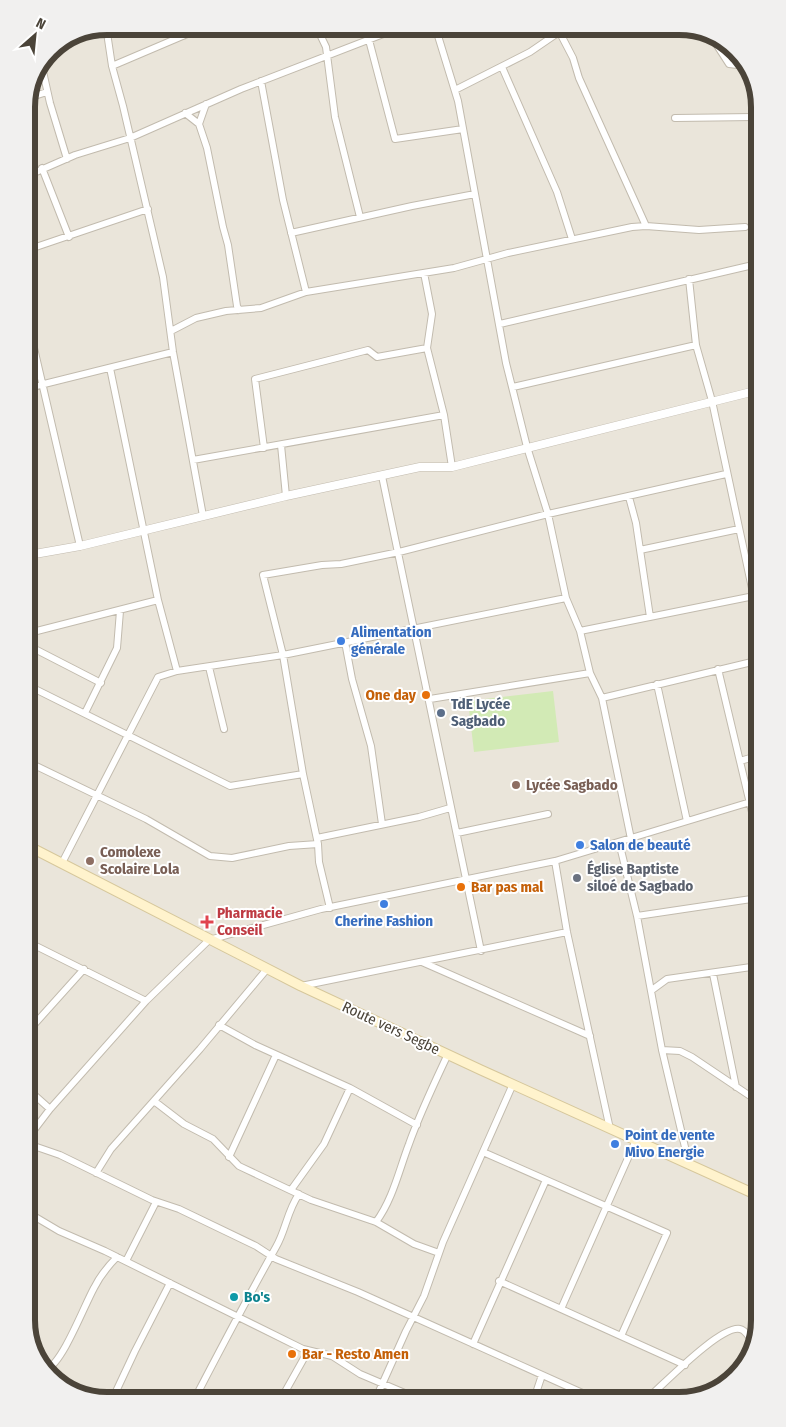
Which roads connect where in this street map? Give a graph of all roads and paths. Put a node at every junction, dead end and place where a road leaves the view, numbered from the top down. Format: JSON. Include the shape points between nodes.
{"nodes":[{"id":1,"x":107,"y":35,"type":"edge"},
{"id":2,"x":321,"y":35,"type":"edge"},
{"id":3,"x":382,"y":35,"type":"edge"},
{"id":4,"x":438,"y":35,"type":"edge"},
{"id":5,"x":556,"y":35,"type":"edge"},
{"id":6,"x":561,"y":35,"type":"edge"},
{"id":7,"x":183,"y":36,"type":"edge"},
{"id":8,"x":370,"y":40,"type":"junction"},
{"id":9,"x":718,"y":46,"type":"edge"},
{"id":10,"x":327,"y":56,"type":"junction"},
{"id":11,"x":737,"y":65,"type":"edge"},
{"id":12,"x":112,"y":66,"type":"junction"},
{"id":13,"x":502,"y":66,"type":"junction"},
{"id":14,"x":43,"y":73,"type":"edge"},
{"id":15,"x":261,"y":81,"type":"junction"},
{"id":16,"x":455,"y":90,"type":"junction"},
{"id":17,"x":47,"y":92,"type":"junction"},
{"id":18,"x":36,"y":95,"type":"edge"},
{"id":19,"x":206,"y":104,"type":"junction"},
{"id":20,"x":185,"y":113,"type":"junction"},
{"id":21,"x":751,"y":117,"type":"edge"},
{"id":22,"x":675,"y":118,"type":"dead end"},
{"id":23,"x":199,"y":124,"type":"junction"},
{"id":24,"x":463,"y":129,"type":"junction"},
{"id":25,"x":130,"y":138,"type":"junction"},
{"id":26,"x":67,"y":159,"type":"junction"},
{"id":27,"x":42,"y":168,"type":"junction"},
{"id":28,"x":35,"y":172,"type":"edge"},
{"id":29,"x":475,"y":194,"type":"junction"},
{"id":30,"x":148,"y":209,"type":"junction"},
{"id":31,"x":360,"y":217,"type":"junction"},
{"id":32,"x":646,"y":226,"type":"junction"},
{"id":33,"x":745,"y":227,"type":"dead end"},
{"id":34,"x":291,"y":233,"type":"junction"},
{"id":35,"x":68,"y":238,"type":"junction"},
{"id":36,"x":572,"y":240,"type":"junction"},
{"id":37,"x":35,"y":248,"type":"edge"},
{"id":38,"x":488,"y":260,"type":"junction"},
{"id":39,"x":751,"y":265,"type":"edge"},
{"id":40,"x":424,"y":274,"type":"junction"},
{"id":41,"x":689,"y":279,"type":"junction"},
{"id":42,"x":306,"y":292,"type":"junction"},
{"id":43,"x":239,"y":310,"type":"junction"},
{"id":44,"x":500,"y":324,"type":"junction"},
{"id":45,"x":171,"y":331,"type":"junction"},
{"id":46,"x":696,"y":345,"type":"junction"},
{"id":47,"x":427,"y":348,"type":"junction"},
{"id":48,"x":35,"y":349,"type":"edge"},
{"id":49,"x":173,"y":352,"type":"junction"},
{"id":50,"x":110,"y":368,"type":"junction"},
{"id":51,"x":43,"y":385,"type":"junction"},
{"id":52,"x":35,"y":387,"type":"edge"},
{"id":53,"x":513,"y":387,"type":"junction"},
{"id":54,"x":751,"y":392,"type":"edge"},
{"id":55,"x":712,"y":400,"type":"junction"},
{"id":56,"x":444,"y":415,"type":"junction"},
{"id":57,"x":280,"y":445,"type":"junction"},
{"id":58,"x":264,"y":448,"type":"junction"},
{"id":59,"x":527,"y":448,"type":"junction"},
{"id":60,"x":193,"y":460,"type":"junction"},
{"id":61,"x":452,"y":467,"type":"junction"},
{"id":62,"x":726,"y":474,"type":"junction"},
{"id":63,"x":382,"y":476,"type":"junction"},
{"id":64,"x":286,"y":496,"type":"junction"},
{"id":65,"x":629,"y":497,"type":"junction"},
{"id":66,"x":548,"y":514,"type":"junction"},
{"id":67,"x":203,"y":516,"type":"junction"},
{"id":68,"x":145,"y":529,"type":"junction"},
{"id":69,"x":739,"y":529,"type":"junction"},
{"id":70,"x":80,"y":546,"type":"junction"},
{"id":71,"x":640,"y":550,"type":"junction"},
{"id":72,"x":399,"y":552,"type":"junction"},
{"id":73,"x":35,"y":554,"type":"edge"},
{"id":74,"x":751,"y":583,"type":"edge"},
{"id":75,"x":751,"y":597,"type":"edge"},
{"id":76,"x":566,"y":598,"type":"junction"},
{"id":77,"x":158,"y":600,"type":"junction"},
{"id":78,"x":120,"y":611,"type":"junction"},
{"id":79,"x":650,"y":617,"type":"junction"},
{"id":80,"x":415,"y":629,"type":"junction"},
{"id":81,"x":580,"y":631,"type":"junction"},
{"id":82,"x":35,"y":632,"type":"edge"},
{"id":83,"x":345,"y":642,"type":"junction"},
{"id":84,"x":35,"y":649,"type":"edge"},
{"id":85,"x":283,"y":655,"type":"junction"},
{"id":86,"x":751,"y":662,"type":"edge"},
{"id":87,"x":209,"y":667,"type":"junction"},
{"id":88,"x":718,"y":669,"type":"junction"},
{"id":89,"x":177,"y":671,"type":"junction"},
{"id":90,"x":590,"y":673,"type":"junction"},
{"id":91,"x":101,"y":683,"type":"junction"},
{"id":92,"x":656,"y":684,"type":"junction"},
{"id":93,"x":35,"y":689,"type":"edge"},
{"id":94,"x":602,"y":698,"type":"junction"},
{"id":95,"x":430,"y":699,"type":"junction"},
{"id":96,"x":85,"y":714,"type":"junction"},
{"id":97,"x":224,"y":729,"type":"dead end"},
{"id":98,"x":128,"y":735,"type":"junction"},
{"id":99,"x":751,"y":758,"type":"edge"},
{"id":100,"x":740,"y":761,"type":"junction"},
{"id":101,"x":35,"y":765,"type":"edge"},
{"id":102,"x":303,"y":774,"type":"junction"},
{"id":103,"x":97,"y":796,"type":"junction"},
{"id":104,"x":750,"y":802,"type":"junction"},
{"id":105,"x":751,"y":806,"type":"edge"},
{"id":106,"x":450,"y":808,"type":"junction"},
{"id":107,"x":548,"y":814,"type":"dead end"},
{"id":108,"x":687,"y":821,"type":"junction"},
{"id":109,"x":382,"y":824,"type":"junction"},
{"id":110,"x":458,"y":833,"type":"junction"},
{"id":111,"x":631,"y":838,"type":"junction"},
{"id":112,"x":318,"y":841,"type":"junction"},
{"id":113,"x":620,"y":842,"type":"junction"},
{"id":114,"x":35,"y":850,"type":"edge"},
{"id":115,"x":555,"y":861,"type":"junction"},
{"id":116,"x":62,"y":863,"type":"junction"},
{"id":117,"x":465,"y":879,"type":"junction"},
{"id":118,"x":751,"y":899,"type":"edge"},
{"id":119,"x":330,"y":908,"type":"junction"},
{"id":120,"x":637,"y":916,"type":"junction"},
{"id":121,"x":567,"y":932,"type":"junction"},
{"id":122,"x":208,"y":940,"type":"junction"},
{"id":123,"x":35,"y":945,"type":"edge"},
{"id":124,"x":481,"y":951,"type":"junction"},
{"id":125,"x":422,"y":962,"type":"junction"},
{"id":126,"x":751,"y":967,"type":"edge"},
{"id":127,"x":84,"y":969,"type":"junction"},
{"id":128,"x":267,"y":969,"type":"junction"},
{"id":129,"x":713,"y":974,"type":"junction"},
{"id":130,"x":301,"y":986,"type":"junction"},
{"id":131,"x":652,"y":990,"type":"junction"},
{"id":132,"x":146,"y":1001,"type":"junction"},
{"id":133,"x":35,"y":1024,"type":"edge"},
{"id":134,"x":219,"y":1024,"type":"junction"},
{"id":135,"x":590,"y":1036,"type":"junction"},
{"id":136,"x":662,"y":1050,"type":"junction"},
{"id":137,"x":448,"y":1054,"type":"junction"},
{"id":138,"x":276,"y":1055,"type":"junction"},
{"id":139,"x":513,"y":1084,"type":"junction"},
{"id":140,"x":736,"y":1087,"type":"junction"},
{"id":141,"x":350,"y":1088,"type":"junction"},
{"id":142,"x":35,"y":1096,"type":"edge"},
{"id":143,"x":751,"y":1097,"type":"edge"},
{"id":144,"x":154,"y":1101,"type":"junction"},
{"id":145,"x":50,"y":1109,"type":"junction"},
{"id":146,"x":417,"y":1125,"type":"junction"},
{"id":147,"x":35,"y":1129,"type":"edge"},
{"id":148,"x":610,"y":1129,"type":"junction"},
{"id":149,"x":636,"y":1140,"type":"junction"},
{"id":150,"x":35,"y":1146,"type":"edge"},
{"id":151,"x":483,"y":1152,"type":"junction"},
{"id":152,"x":229,"y":1157,"type":"junction"},
{"id":153,"x":689,"y":1164,"type":"junction"},
{"id":154,"x":96,"y":1172,"type":"junction"},
{"id":155,"x":546,"y":1180,"type":"junction"},
{"id":156,"x":291,"y":1190,"type":"junction"},
{"id":157,"x":751,"y":1192,"type":"edge"},
{"id":158,"x":298,"y":1194,"type":"junction"},
{"id":159,"x":156,"y":1202,"type":"junction"},
{"id":160,"x":606,"y":1206,"type":"junction"},
{"id":161,"x":35,"y":1217,"type":"edge"},
{"id":162,"x":376,"y":1222,"type":"junction"},
{"id":163,"x":439,"y":1253,"type":"junction"},
{"id":164,"x":270,"y":1256,"type":"junction"},
{"id":165,"x":118,"y":1257,"type":"junction"},
{"id":166,"x":126,"y":1261,"type":"junction"},
{"id":167,"x":500,"y":1281,"type":"junction"},
{"id":168,"x":170,"y":1283,"type":"junction"},
{"id":169,"x":561,"y":1309,"type":"junction"},
{"id":170,"x":237,"y":1316,"type":"junction"},
{"id":171,"x":412,"y":1317,"type":"junction"},
{"id":172,"x":621,"y":1336,"type":"junction"},
{"id":173,"x":749,"y":1337,"type":"edge"},
{"id":174,"x":473,"y":1344,"type":"junction"},
{"id":175,"x":308,"y":1351,"type":"junction"},
{"id":176,"x":50,"y":1364,"type":"edge"},
{"id":177,"x":685,"y":1365,"type":"junction"},
{"id":178,"x":542,"y":1375,"type":"junction"},
{"id":179,"x":382,"y":1384,"type":"junction"},
{"id":180,"x":116,"y":1392,"type":"edge"},
{"id":181,"x":198,"y":1392,"type":"edge"},
{"id":182,"x":285,"y":1392,"type":"edge"},
{"id":183,"x":379,"y":1392,"type":"edge"},
{"id":184,"x":400,"y":1392,"type":"edge"},
{"id":185,"x":536,"y":1392,"type":"edge"},
{"id":186,"x":580,"y":1392,"type":"edge"},
{"id":187,"x":654,"y":1392,"type":"edge"}],
"edges":[{"from":1,"to":12,"type":"street"},
{"from":2,"to":10,"type":"street"},
{"from":3,"to":8,"type":"street"},
{"from":4,"to":16,"type":"street"},
{"from":5,"to":13,"type":"street"},
{"from":6,"to":32,"type":"street"},
{"from":7,"to":12,"type":"street"},
{"from":8,"to":10,"type":"street"},
{"from":8,"to":24,"type":"street","via":[[395,139]]},
{"from":9,"to":11,"type":"street","via":[[729,64]]},
{"from":10,"to":15,"type":"street"},
{"from":10,"to":31,"type":"street","via":[[335,116]]},
{"from":12,"to":25,"type":"street"},
{"from":13,"to":16,"type":"street"},
{"from":13,"to":36,"type":"street","via":[[556,188]]},
{"from":14,"to":17,"type":"street"},
{"from":15,"to":19,"type":"street"},
{"from":15,"to":34,"type":"street"},
{"from":16,"to":24,"type":"street"},
{"from":17,"to":18,"type":"street"},
{"from":17,"to":26,"type":"street"},
{"from":19,"to":20,"type":"street"},
{"from":19,"to":23,"type":"street"},
{"from":20,"to":23,"type":"street"},
{"from":20,"to":25,"type":"street"},
{"from":21,"to":22,"type":"street"},
{"from":23,"to":43,"type":"street","via":[[228,245]]},
{"from":24,"to":29,"type":"street"},
{"from":25,"to":26,"type":"street"},
{"from":25,"to":30,"type":"street"},
{"from":26,"to":27,"type":"street"},
{"from":27,"to":28,"type":"street"},
{"from":27,"to":35,"type":"street"},
{"from":29,"to":31,"type":"street"},
{"from":29,"to":38,"type":"street"},
{"from":30,"to":35,"type":"street"},
{"from":30,"to":45,"type":"street"},
{"from":31,"to":34,"type":"street"},
{"from":32,"to":33,"type":"street","via":[[699,230]]},
{"from":32,"to":36,"type":"street"},
{"from":34,"to":42,"type":"street"},
{"from":35,"to":37,"type":"street"},
{"from":36,"to":38,"type":"street"},
{"from":38,"to":40,"type":"street"},
{"from":38,"to":44,"type":"street"},
{"from":39,"to":41,"type":"street"},
{"from":40,"to":42,"type":"street"},
{"from":40,"to":47,"type":"street","via":[[432,314]]},
{"from":41,"to":44,"type":"street"},
{"from":41,"to":46,"type":"street"},
{"from":42,"to":43,"type":"street","via":[[261,308]]},
{"from":43,"to":45,"type":"street","via":[[196,318]]},
{"from":44,"to":53,"type":"street"},
{"from":45,"to":49,"type":"street"},
{"from":46,"to":53,"type":"street"},
{"from":46,"to":55,"type":"street"},
{"from":47,"to":56,"type":"street"},
{"from":47,"to":58,"type":"street","via":[[377,357],[368,350],[349,353],[255,379]]},
{"from":48,"to":51,"type":"street"},
{"from":49,"to":50,"type":"street"},
{"from":49,"to":60,"type":"street"},
{"from":50,"to":51,"type":"street"},
{"from":50,"to":68,"type":"street"},
{"from":51,"to":52,"type":"street"},
{"from":51,"to":70,"type":"street"},
{"from":53,"to":59,"type":"street"},
{"from":54,"to":55,"type":"street"},
{"from":55,"to":59,"type":"street"},
{"from":55,"to":62,"type":"street"},
{"from":56,"to":57,"type":"street"},
{"from":56,"to":61,"type":"street"},
{"from":57,"to":58,"type":"street"},
{"from":57,"to":64,"type":"street"},
{"from":58,"to":60,"type":"street"},
{"from":59,"to":61,"type":"street"},
{"from":59,"to":66,"type":"street"},
{"from":60,"to":67,"type":"street"},
{"from":61,"to":63,"type":"street","via":[[420,467]]},
{"from":62,"to":65,"type":"street"},
{"from":62,"to":69,"type":"street"},
{"from":63,"to":64,"type":"street"},
{"from":63,"to":72,"type":"street"},
{"from":64,"to":67,"type":"street"},
{"from":65,"to":66,"type":"street"},
{"from":65,"to":71,"type":"street"},
{"from":66,"to":72,"type":"street"},
{"from":66,"to":76,"type":"street"},
{"from":67,"to":68,"type":"street"},
{"from":68,"to":70,"type":"street"},
{"from":68,"to":77,"type":"street"},
{"from":69,"to":71,"type":"street"},
{"from":69,"to":74,"type":"street"},
{"from":70,"to":73,"type":"street"},
{"from":71,"to":79,"type":"street"},
{"from":72,"to":80,"type":"street"},
{"from":72,"to":85,"type":"street","via":[[262,575]]},
{"from":75,"to":79,"type":"street"},
{"from":76,"to":80,"type":"street"},
{"from":76,"to":81,"type":"street"},
{"from":77,"to":78,"type":"street"},
{"from":77,"to":89,"type":"street"},
{"from":78,"to":82,"type":"street"},
{"from":78,"to":91,"type":"street","via":[[117,648]]},
{"from":79,"to":81,"type":"street"},
{"from":80,"to":83,"type":"street"},
{"from":80,"to":95,"type":"street"},
{"from":81,"to":90,"type":"street"},
{"from":83,"to":85,"type":"street"},
{"from":83,"to":109,"type":"street","via":[[371,746]]},
{"from":84,"to":91,"type":"street"},
{"from":85,"to":87,"type":"street"},
{"from":85,"to":102,"type":"street"},
{"from":86,"to":88,"type":"street"},
{"from":87,"to":89,"type":"street"},
{"from":87,"to":97,"type":"street"},
{"from":88,"to":92,"type":"street"},
{"from":88,"to":100,"type":"street"},
{"from":89,"to":98,"type":"street","via":[[158,677]]},
{"from":90,"to":94,"type":"street"},
{"from":90,"to":95,"type":"street"},
{"from":91,"to":96,"type":"street"},
{"from":92,"to":94,"type":"street"},
{"from":92,"to":108,"type":"street"},
{"from":93,"to":96,"type":"street"},
{"from":94,"to":111,"type":"street"},
{"from":95,"to":106,"type":"street"},
{"from":96,"to":98,"type":"street"},
{"from":98,"to":102,"type":"street","via":[[230,786]]},
{"from":98,"to":103,"type":"street"},
{"from":99,"to":100,"type":"street"},
{"from":100,"to":104,"type":"street"},
{"from":101,"to":103,"type":"street"},
{"from":102,"to":112,"type":"street"},
{"from":103,"to":112,"type":"street","via":[[146,819],[210,856],[232,858]]},
{"from":103,"to":116,"type":"street"},
{"from":104,"to":105,"type":"street"},
{"from":104,"to":108,"type":"street"},
{"from":106,"to":109,"type":"street"},
{"from":106,"to":110,"type":"street"},
{"from":107,"to":110,"type":"street"},
{"from":108,"to":111,"type":"street"},
{"from":109,"to":112,"type":"street"},
{"from":110,"to":117,"type":"street"},
{"from":111,"to":113,"type":"street"},
{"from":112,"to":119,"type":"street","via":[[319,862]]},
{"from":113,"to":115,"type":"street"},
{"from":113,"to":120,"type":"street"},
{"from":114,"to":116,"type":"main road","name":"Route vers Segbe"},
{"from":115,"to":117,"type":"street"},
{"from":115,"to":121,"type":"street"},
{"from":116,"to":122,"type":"main road","name":"Route vers Segbe"},
{"from":117,"to":119,"type":"street"},
{"from":117,"to":124,"type":"street"},
{"from":118,"to":120,"type":"street"},
{"from":119,"to":122,"type":"street"},
{"from":120,"to":131,"type":"street"},
{"from":121,"to":124,"type":"street"},
{"from":121,"to":135,"type":"street"},
{"from":122,"to":128,"type":"main road","name":"Route vers Segbe"},
{"from":122,"to":132,"type":"street"},
{"from":123,"to":127,"type":"street"},
{"from":124,"to":125,"type":"street"},
{"from":125,"to":130,"type":"street"},
{"from":125,"to":135,"type":"street"},
{"from":126,"to":129,"type":"street"},
{"from":127,"to":132,"type":"street"},
{"from":127,"to":133,"type":"street"},
{"from":128,"to":130,"type":"main road","name":"Route vers Segbe"},
{"from":128,"to":134,"type":"street"},
{"from":129,"to":131,"type":"street","via":[[663,980]]},
{"from":129,"to":140,"type":"street"},
{"from":130,"to":137,"type":"main road","name":"Route vers Segbe"},
{"from":131,"to":136,"type":"street"},
{"from":132,"to":145,"type":"street"},
{"from":134,"to":138,"type":"street"},
{"from":134,"to":144,"type":"street"},
{"from":135,"to":148,"type":"street"},
{"from":136,"to":140,"type":"street","via":[[680,1051]]},
{"from":136,"to":153,"type":"street"},
{"from":137,"to":139,"type":"main road","name":"Route vers Segbe"},
{"from":137,"to":146,"type":"street"},
{"from":138,"to":141,"type":"street"},
{"from":138,"to":152,"type":"street"},
{"from":139,"to":148,"type":"main road","name":"Route vers Segbe"},
{"from":139,"to":151,"type":"street"},
{"from":140,"to":143,"type":"street"},
{"from":141,"to":146,"type":"street"},
{"from":141,"to":156,"type":"street","via":[[324,1144]]},
{"from":142,"to":145,"type":"street"},
{"from":144,"to":152,"type":"street","via":[[184,1124],[213,1139]]},
{"from":144,"to":154,"type":"street","via":[[111,1149]]},
{"from":145,"to":147,"type":"street"},
{"from":146,"to":162,"type":"street"},
{"from":148,"to":149,"type":"main road","name":"Route vers Segbe"},
{"from":149,"to":153,"type":"main road","name":"Route vers Segbe"},
{"from":149,"to":160,"type":"street"},
{"from":150,"to":154,"type":"street"},
{"from":151,"to":155,"type":"street"},
{"from":151,"to":163,"type":"street"},
{"from":152,"to":156,"type":"street","via":[[239,1166]]},
{"from":153,"to":157,"type":"main road","name":"Route vers Segbe"},
{"from":154,"to":159,"type":"street"},
{"from":155,"to":160,"type":"street"},
{"from":155,"to":167,"type":"street"},
{"from":156,"to":158,"type":"street"},
{"from":158,"to":162,"type":"street"},
{"from":158,"to":164,"type":"street"},
{"from":159,"to":164,"type":"street","via":[[179,1209]]},
{"from":159,"to":166,"type":"street"},
{"from":160,"to":169,"type":"street"},
{"from":160,"to":172,"type":"street","via":[[667,1233]]},
{"from":161,"to":165,"type":"street"},
{"from":162,"to":163,"type":"street","via":[[414,1244]]},
{"from":163,"to":171,"type":"street","via":[[424,1296]]},
{"from":164,"to":170,"type":"street"},
{"from":164,"to":171,"type":"street"},
{"from":165,"to":166,"type":"street"},
{"from":165,"to":176,"type":"street","via":[[94,1288],[59,1357]]},
{"from":166,"to":168,"type":"street"},
{"from":167,"to":169,"type":"street"},
{"from":167,"to":174,"type":"street"},
{"from":168,"to":170,"type":"street"},
{"from":168,"to":180,"type":"street"},
{"from":169,"to":172,"type":"street"},
{"from":170,"to":175,"type":"street"},
{"from":170,"to":181,"type":"street"},
{"from":171,"to":174,"type":"street"},
{"from":171,"to":179,"type":"street"},
{"from":172,"to":177,"type":"street"},
{"from":173,"to":177,"type":"street","via":[[737,1328],[730,1330]]},
{"from":174,"to":178,"type":"street"},
{"from":175,"to":179,"type":"street","via":[[332,1356]]},
{"from":175,"to":182,"type":"street"},
{"from":177,"to":187,"type":"street"},
{"from":178,"to":185,"type":"street"},
{"from":178,"to":186,"type":"street"},
{"from":179,"to":183,"type":"street"},
{"from":179,"to":184,"type":"street"}]}
